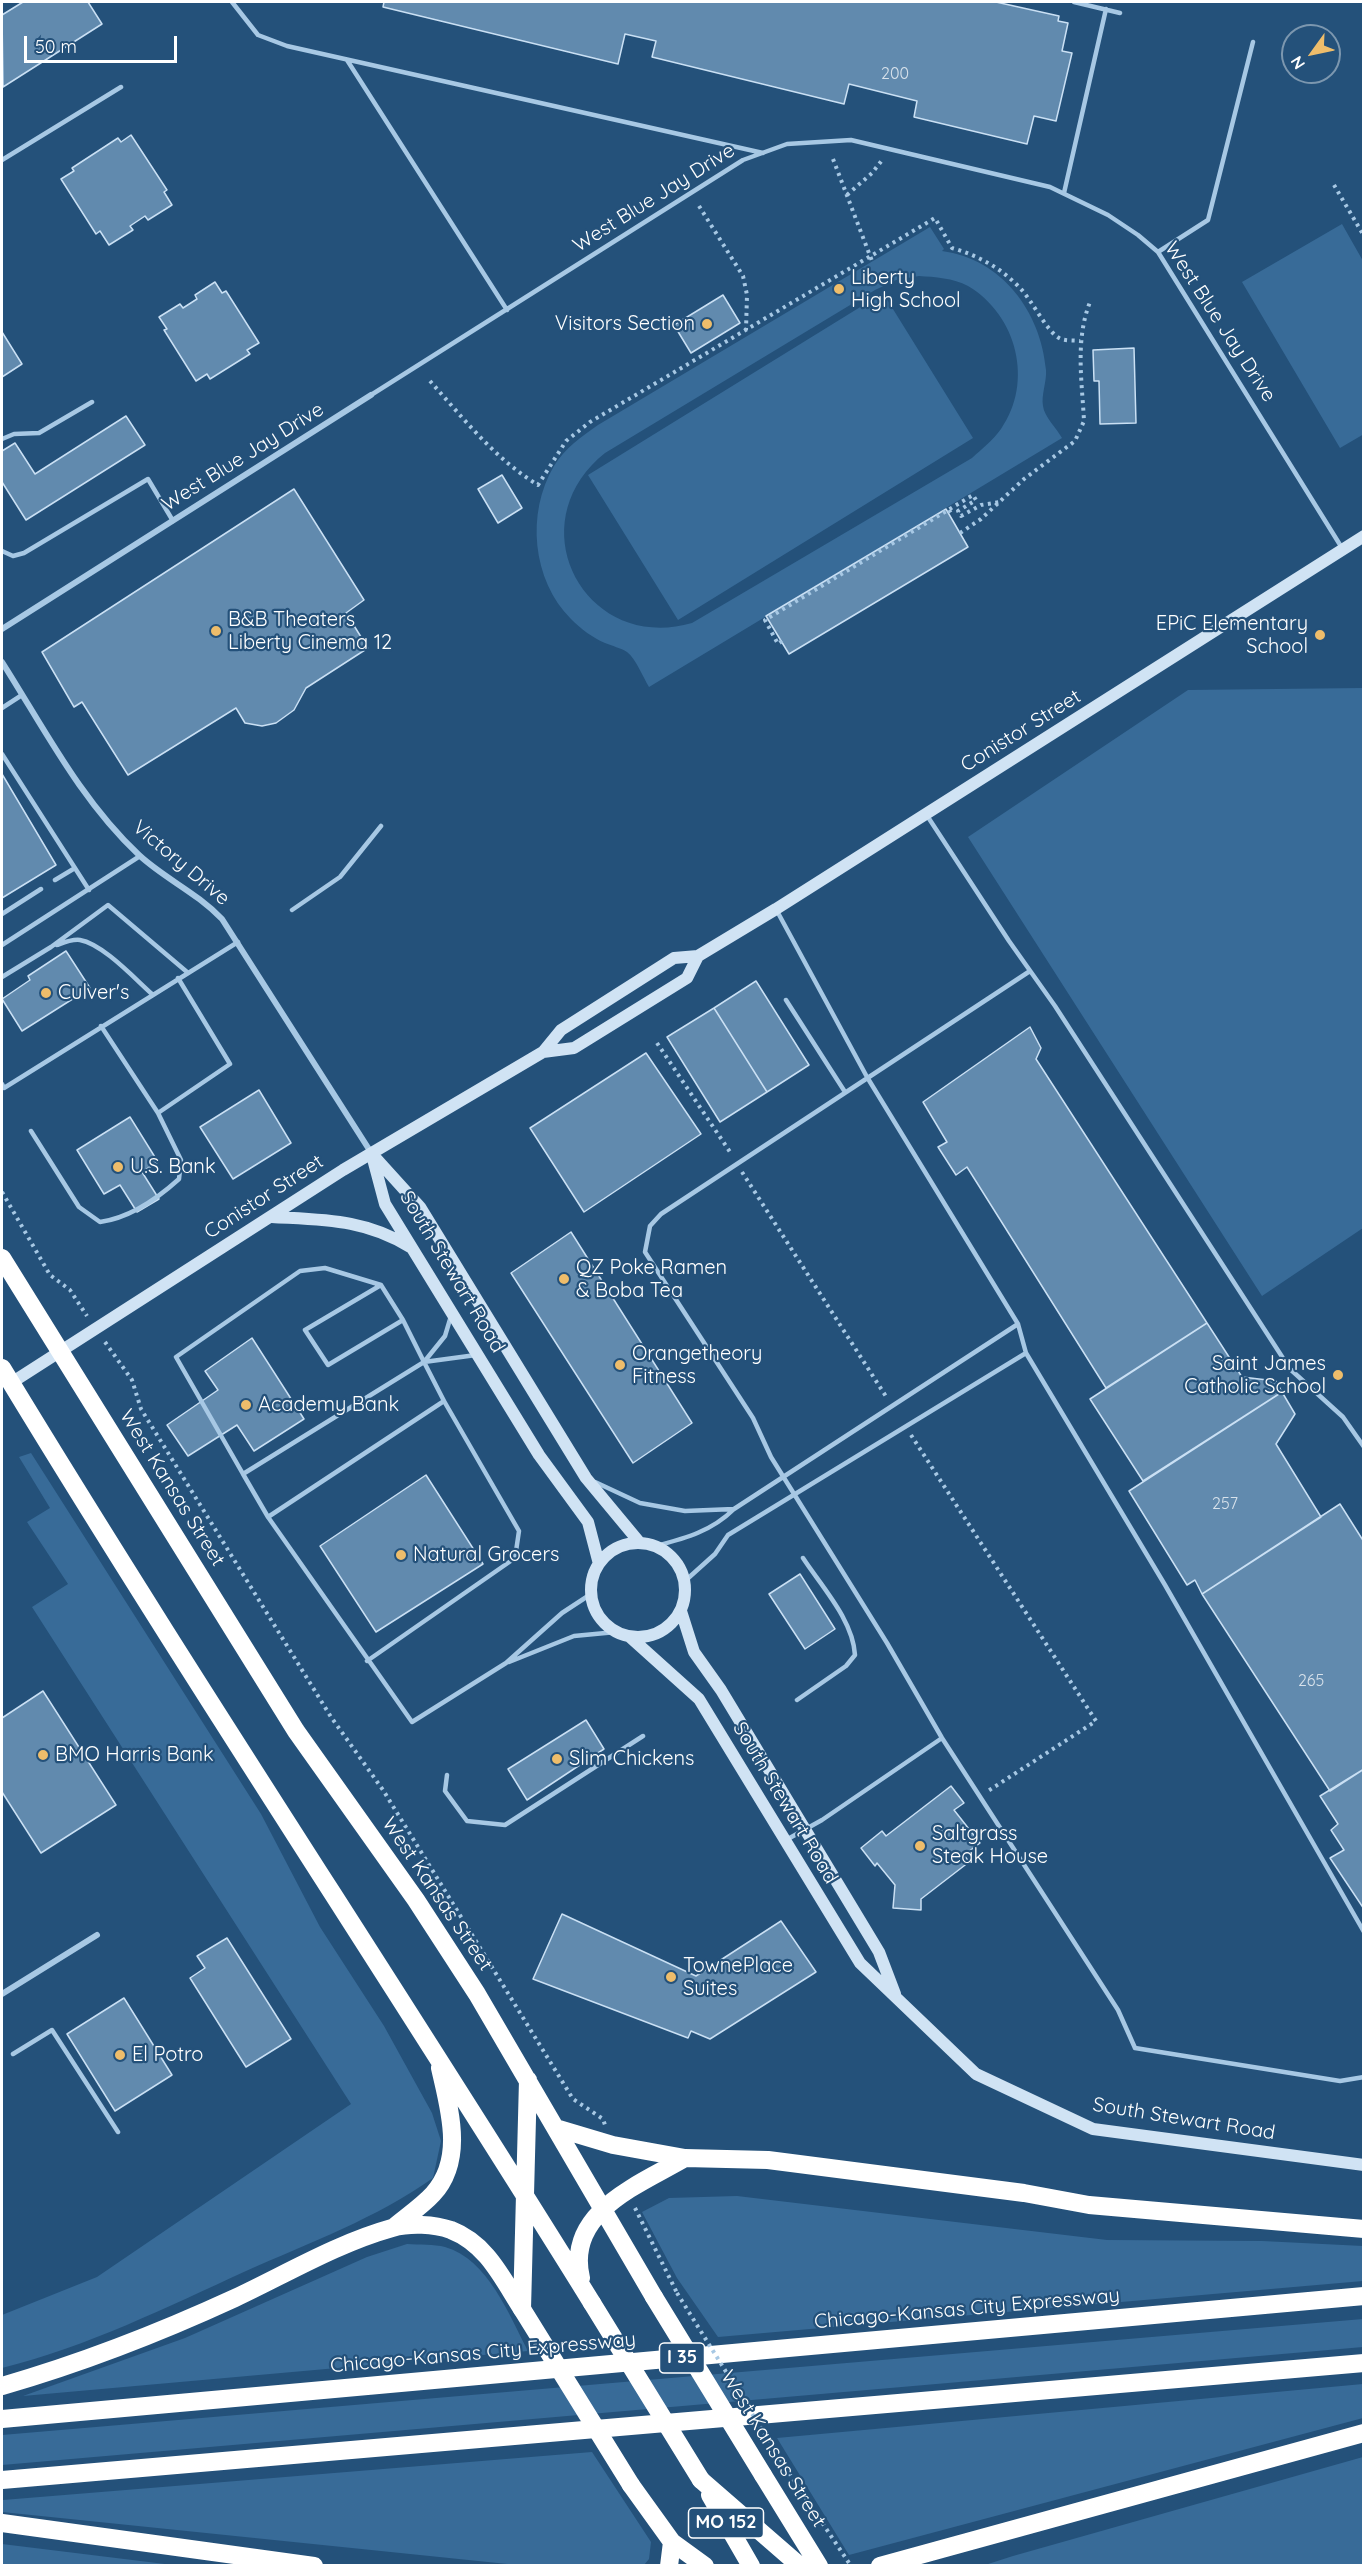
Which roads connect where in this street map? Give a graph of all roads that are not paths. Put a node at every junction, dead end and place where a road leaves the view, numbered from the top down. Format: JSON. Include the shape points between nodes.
{"nodes":[{"id":1,"x":232,"y":2,"type":"edge"},
{"id":2,"x":1074,"y":2,"type":"edge"},
{"id":3,"x":1106,"y":9,"type":"junction"},
{"id":4,"x":1120,"y":13,"type":"dead end"},
{"id":5,"x":1253,"y":42,"type":"dead end"},
{"id":6,"x":347,"y":60,"type":"junction"},
{"id":7,"x":121,"y":87,"type":"dead end"},
{"id":8,"x":763,"y":153,"type":"junction"},
{"id":9,"x":2,"y":160,"type":"edge"},
{"id":10,"x":1064,"y":193,"type":"junction"},
{"id":11,"x":1158,"y":252,"type":"junction"},
{"id":12,"x":507,"y":310,"type":"junction"},
{"id":13,"x":371,"y":395,"type":"joint"},
{"id":14,"x":92,"y":402,"type":"dead end"},
{"id":15,"x":2,"y":439,"type":"edge"},
{"id":16,"x":173,"y":521,"type":"junction"},
{"id":17,"x":1364,"y":536,"type":"edge"},
{"id":18,"x":2,"y":551,"type":"edge"},
{"id":19,"x":1344,"y":551,"type":"junction"},
{"id":20,"x":2,"y":629,"type":"edge"},
{"id":21,"x":2,"y":662,"type":"edge"},
{"id":22,"x":22,"y":695,"type":"junction"},
{"id":23,"x":2,"y":708,"type":"edge"},
{"id":24,"x":2,"y":754,"type":"edge"},
{"id":25,"x":926,"y":814,"type":"junction"},
{"id":26,"x":381,"y":826,"type":"dead end"},
{"id":27,"x":140,"y":856,"type":"junction"},
{"id":28,"x":75,"y":868,"type":"junction"},
{"id":29,"x":55,"y":880,"type":"dead end"},
{"id":30,"x":41,"y":889,"type":"dead end"},
{"id":31,"x":89,"y":890,"type":"junction"},
{"id":32,"x":776,"y":909,"type":"junction"},
{"id":33,"x":292,"y":910,"type":"dead end"},
{"id":34,"x":2,"y":914,"type":"edge"},
{"id":35,"x":238,"y":942,"type":"junction"},
{"id":36,"x":2,"y":945,"type":"edge"},
{"id":37,"x":51,"y":947,"type":"junction"},
{"id":38,"x":698,"y":956,"type":"junction"},
{"id":39,"x":1030,"y":971,"type":"junction"},
{"id":40,"x":187,"y":972,"type":"junction"},
{"id":41,"x":2,"y":977,"type":"edge"},
{"id":42,"x":178,"y":978,"type":"junction"},
{"id":43,"x":152,"y":994,"type":"junction"},
{"id":44,"x":786,"y":1000,"type":"dead end"},
{"id":45,"x":101,"y":1026,"type":"junction"},
{"id":46,"x":543,"y":1052,"type":"junction"},
{"id":47,"x":867,"y":1077,"type":"junction"},
{"id":48,"x":2,"y":1084,"type":"edge"},
{"id":49,"x":845,"y":1092,"type":"junction"},
{"id":50,"x":159,"y":1113,"type":"junction"},
{"id":51,"x":31,"y":1131,"type":"dead end"},
{"id":52,"x":372,"y":1154,"type":"junction"},
{"id":53,"x":273,"y":1217,"type":"junction"},
{"id":54,"x":413,"y":1249,"type":"junction"},
{"id":55,"x":2,"y":1258,"type":"edge"},
{"id":56,"x":381,"y":1285,"type":"junction"},
{"id":57,"x":452,"y":1314,"type":"junction"},
{"id":58,"x":403,"y":1320,"type":"junction"},
{"id":59,"x":1018,"y":1324,"type":"junction"},
{"id":60,"x":58,"y":1351,"type":"junction"},
{"id":61,"x":1026,"y":1353,"type":"junction"},
{"id":62,"x":478,"y":1355,"type":"junction"},
{"id":63,"x":424,"y":1362,"type":"junction"},
{"id":64,"x":5,"y":1380,"type":"edge"},
{"id":65,"x":444,"y":1401,"type":"junction"},
{"id":66,"x":1364,"y":1447,"type":"edge"},
{"id":67,"x":243,"y":1474,"type":"junction"},
{"id":68,"x":784,"y":1477,"type":"junction"},
{"id":69,"x":586,"y":1478,"type":"junction"},
{"id":70,"x":795,"y":1494,"type":"junction"},
{"id":71,"x":734,"y":1509,"type":"junction"},
{"id":72,"x":268,"y":1517,"type":"junction"},
{"id":73,"x":640,"y":1543,"type":"junction"},
{"id":74,"x":656,"y":1546,"type":"junction"},
{"id":75,"x":803,"y":1558,"type":"dead end"},
{"id":76,"x":599,"y":1564,"type":"junction"},
{"id":77,"x":685,"y":1581,"type":"junction"},
{"id":78,"x":591,"y":1594,"type":"junction"},
{"id":79,"x":681,"y":1611,"type":"junction"},
{"id":80,"x":616,"y":1632,"type":"junction"},
{"id":81,"x":630,"y":1637,"type":"junction"},
{"id":82,"x":367,"y":1661,"type":"junction"},
{"id":83,"x":506,"y":1663,"type":"junction"},
{"id":84,"x":797,"y":1700,"type":"dead end"},
{"id":85,"x":643,"y":1736,"type":"dead end"},
{"id":86,"x":942,"y":1738,"type":"junction"},
{"id":87,"x":447,"y":1775,"type":"dead end"},
{"id":88,"x":805,"y":1830,"type":"junction"},
{"id":89,"x":785,"y":1841,"type":"junction"},
{"id":90,"x":1364,"y":1932,"type":"edge"},
{"id":91,"x":97,"y":1935,"type":"dead end"},
{"id":92,"x":2,"y":1994,"type":"edge"},
{"id":93,"x":896,"y":1998,"type":"junction"},
{"id":94,"x":13,"y":2054,"type":"dead end"},
{"id":95,"x":437,"y":2054,"type":"junction"},
{"id":96,"x":1364,"y":2077,"type":"edge"},
{"id":97,"x":528,"y":2080,"type":"junction"},
{"id":98,"x":555,"y":2128,"type":"junction"},
{"id":99,"x":118,"y":2132,"type":"dead end"},
{"id":100,"x":685,"y":2158,"type":"junction"},
{"id":101,"x":1364,"y":2164,"type":"edge"},
{"id":102,"x":523,"y":2190,"type":"junction"},
{"id":103,"x":602,"y":2210,"type":"junction"},
{"id":104,"x":394,"y":2227,"type":"junction"},
{"id":105,"x":1364,"y":2229,"type":"edge"},
{"id":106,"x":587,"y":2295,"type":"junction"},
{"id":107,"x":1364,"y":2296,"type":"edge"},
{"id":108,"x":522,"y":2309,"type":"junction"},
{"id":109,"x":1364,"y":2363,"type":"edge"},
{"id":110,"x":2,"y":2386,"type":"edge"},
{"id":111,"x":2,"y":2419,"type":"edge"},
{"id":112,"x":1364,"y":2433,"type":"edge"},
{"id":113,"x":2,"y":2480,"type":"edge"},
{"id":114,"x":701,"y":2481,"type":"junction"},
{"id":115,"x":2,"y":2523,"type":"edge"},
{"id":116,"x":672,"y":2542,"type":"junction"},
{"id":117,"x":939,"y":2549,"type":"junction"},
{"id":118,"x":314,"y":2565,"type":"edge"},
{"id":119,"x":669,"y":2565,"type":"edge"},
{"id":120,"x":705,"y":2565,"type":"edge"},
{"id":121,"x":751,"y":2565,"type":"edge"},
{"id":122,"x":800,"y":2565,"type":"edge"},
{"id":123,"x":819,"y":2565,"type":"edge"},
{"id":124,"x":880,"y":2565,"type":"edge"},
{"id":125,"x":922,"y":2565,"type":"edge"}],
"edges":[{"from":1,"to":6,"type":"lane","via":[[258,34],[287,46]]},
{"from":2,"to":3,"type":"lane"},
{"from":3,"to":4,"type":"lane"},
{"from":3,"to":10,"type":"lane"},
{"from":5,"to":11,"type":"lane","via":[[1208,220]]},
{"from":6,"to":8,"type":"lane"},
{"from":6,"to":12,"type":"lane"},
{"from":7,"to":9,"type":"lane"},
{"from":8,"to":10,"type":"lane","name":"West Blue Jay Drive","via":[[787,144],[851,140]]},
{"from":8,"to":12,"type":"lane","name":"West Blue Jay Drive","via":[[743,160]]},
{"from":10,"to":11,"type":"lane","name":"West Blue Jay Drive","via":[[1108,215]]},
{"from":11,"to":19,"type":"lane","name":"West Blue Jay Drive"},
{"from":12,"to":13,"type":"lane","name":"West Blue Jay Drive"},
{"from":13,"to":16,"type":"street","name":"West Blue Jay Drive"},
{"from":14,"to":15,"type":"lane","via":[[39,433],[14,434]]},
{"from":16,"to":18,"type":"lane","via":[[148,479],[24,553],[13,556]]},
{"from":16,"to":20,"type":"street","name":"West Blue Jay Drive"},
{"from":17,"to":19,"type":"street","name":"Conistor Street"},
{"from":19,"to":25,"type":"street","name":"Conistor Street"},
{"from":21,"to":22,"type":"street","name":"Victory Drive"},
{"from":22,"to":23,"type":"lane"},
{"from":22,"to":27,"type":"street","name":"Victory Drive","via":[[88,797]]},
{"from":24,"to":28,"type":"lane"},
{"from":25,"to":32,"type":"street","name":"Conistor Street"},
{"from":25,"to":39,"type":"lane"},
{"from":26,"to":33,"type":"lane","via":[[340,877]]},
{"from":27,"to":31,"type":"lane"},
{"from":27,"to":35,"type":"street","name":"Victory Drive","via":[[202,898]]},
{"from":28,"to":29,"type":"lane"},
{"from":28,"to":31,"type":"lane"},
{"from":30,"to":34,"type":"lane"},
{"from":31,"to":36,"type":"lane"},
{"from":32,"to":38,"type":"street","name":"Conistor Street"},
{"from":32,"to":47,"type":"lane"},
{"from":35,"to":40,"type":"lane"},
{"from":35,"to":52,"type":"street","name":"Victory Drive"},
{"from":37,"to":40,"type":"lane","via":[[108,905]]},
{"from":37,"to":41,"type":"lane"},
{"from":37,"to":43,"type":"lane","via":[[82,940]]},
{"from":38,"to":46,"type":"street","name":"Conistor Street","via":[[674,958],[561,1030]]},
{"from":38,"to":46,"type":"street","name":"Conistor Street","via":[[687,978],[574,1048]]},
{"from":39,"to":47,"type":"lane"},
{"from":39,"to":66,"type":"lane","via":[[1290,1368],[1343,1417]]},
{"from":40,"to":42,"type":"lane"},
{"from":42,"to":43,"type":"lane"},
{"from":42,"to":50,"type":"lane","via":[[230,1064]]},
{"from":43,"to":45,"type":"lane"},
{"from":44,"to":49,"type":"lane"},
{"from":45,"to":48,"type":"lane","via":[[4,1088]]},
{"from":45,"to":50,"type":"lane"},
{"from":46,"to":52,"type":"street","name":"Conistor Street"},
{"from":47,"to":49,"type":"lane"},
{"from":47,"to":59,"type":"lane"},
{"from":49,"to":68,"type":"lane","via":[[661,1214],[650,1226],[645,1251],[753,1418]]},
{"from":50,"to":51,"type":"lane","via":[[182,1160],[179,1179],[118,1220],[100,1222],[79,1208]]},
{"from":52,"to":53,"type":"street","name":"Conistor Street"},
{"from":52,"to":54,"type":"street","name":"South Stewart Road","via":[[385,1204]]},
{"from":52,"to":69,"type":"street","name":"South Stewart Road","via":[[420,1207]]},
{"from":53,"to":54,"type":"street","via":[[364,1226],[386,1233]]},
{"from":53,"to":60,"type":"street","name":"Conistor Street"},
{"from":54,"to":57,"type":"street","name":"South Stewart Road"},
{"from":55,"to":60,"type":"highway","name":"West Kansas Street"},
{"from":56,"to":58,"type":"lane"},
{"from":56,"to":58,"type":"lane","via":[[305,1330],[328,1365]]},
{"from":56,"to":67,"type":"lane","via":[[325,1268],[300,1271],[176,1357]]},
{"from":57,"to":62,"type":"street","name":"South Stewart Road"},
{"from":57,"to":63,"type":"lane","via":[[445,1336]]},
{"from":58,"to":63,"type":"lane"},
{"from":59,"to":61,"type":"lane"},
{"from":59,"to":68,"type":"lane"},
{"from":60,"to":64,"type":"street","name":"Conistor Street"},
{"from":60,"to":97,"type":"highway","name":"West Kansas Street","via":[[296,1731],[416,1900]]},
{"from":61,"to":70,"type":"lane"},
{"from":61,"to":90,"type":"lane","via":[[1165,1585]]},
{"from":62,"to":63,"type":"lane"},
{"from":62,"to":76,"type":"street","name":"South Stewart Road","via":[[539,1455],[588,1522]]},
{"from":63,"to":65,"type":"lane"},
{"from":63,"to":67,"type":"lane"},
{"from":64,"to":95,"type":"highway"},
{"from":65,"to":72,"type":"lane"},
{"from":65,"to":82,"type":"lane","via":[[519,1531],[515,1558]]},
{"from":67,"to":72,"type":"lane"},
{"from":68,"to":70,"type":"lane"},
{"from":68,"to":71,"type":"lane"},
{"from":69,"to":71,"type":"lane","via":[[640,1503],[685,1511]]},
{"from":69,"to":73,"type":"street","name":"South Stewart Road"},
{"from":70,"to":77,"type":"lane","via":[[728,1535],[715,1554]]},
{"from":70,"to":86,"type":"lane"},
{"from":71,"to":74,"type":"lane","via":[[719,1524]]},
{"from":72,"to":82,"type":"lane"},
{"from":73,"to":74,"type":"street"},
{"from":73,"to":76,"type":"street","via":[[610,1552]]},
{"from":74,"to":77,"type":"street","via":[[674,1561]]},
{"from":75,"to":84,"type":"lane","via":[[843,1620],[854,1642],[855,1655],[846,1666]]},
{"from":76,"to":78,"type":"street","via":[[592,1578]]},
{"from":77,"to":79,"type":"street"},
{"from":78,"to":80,"type":"street","via":[[595,1610]]},
{"from":78,"to":83,"type":"lane","via":[[562,1613]]},
{"from":79,"to":81,"type":"street","via":[[660,1633]]},
{"from":79,"to":88,"type":"street","name":"South Stewart Road","via":[[694,1652]]},
{"from":80,"to":81,"type":"street"},
{"from":80,"to":83,"type":"lane","via":[[574,1636]]},
{"from":81,"to":89,"type":"street","name":"South Stewart Road","via":[[699,1699]]},
{"from":82,"to":83,"type":"lane","via":[[412,1722]]},
{"from":85,"to":87,"type":"lane","via":[[505,1825],[467,1821],[446,1791]]},
{"from":86,"to":88,"type":"lane"},
{"from":86,"to":96,"type":"lane","via":[[1118,2010],[1135,2048],[1340,2081]]},
{"from":88,"to":89,"type":"lane"},
{"from":88,"to":93,"type":"street","name":"South Stewart Road","via":[[879,1952]]},
{"from":89,"to":93,"type":"street","name":"South Stewart Road","via":[[860,1963]]},
{"from":91,"to":92,"type":"street"},
{"from":93,"to":101,"type":"street","name":"South Stewart Road","via":[[975,2074],[1093,2129]]},
{"from":94,"to":99,"type":"lane","via":[[52,2030]]},
{"from":95,"to":102,"type":"highway"},
{"from":95,"to":104,"type":"highway","via":[[453,2124],[452,2150],[446,2174],[434,2193]]},
{"from":97,"to":98,"type":"highway","name":"West Kansas Street"},
{"from":97,"to":102,"type":"highway"},
{"from":98,"to":100,"type":"highway","via":[[613,2145]]},
{"from":98,"to":103,"type":"highway","name":"West Kansas Street"},
{"from":100,"to":103,"type":"highway"},
{"from":100,"to":105,"type":"highway","via":[[768,2160],[1089,2205]]},
{"from":102,"to":106,"type":"highway"},
{"from":102,"to":108,"type":"highway"},
{"from":103,"to":106,"type":"highway","via":[[585,2228],[579,2244],[577,2261]]},
{"from":103,"to":123,"type":"highway","name":"West Kansas Street","bridge":true},
{"from":104,"to":108,"type":"highway","via":[[449,2229],[472,2241],[490,2257]]},
{"from":104,"to":110,"type":"highway","via":[[161,2332]]},
{"from":106,"to":114,"type":"highway","number":"MO 152","bridge":true},
{"from":107,"to":111,"type":"highway","name":"Chicago-Kansas City Expressway","number":"I 35"},
{"from":108,"to":116,"type":"highway","bridge":true,"via":[[631,2485]]},
{"from":109,"to":113,"type":"highway"},
{"from":112,"to":117,"type":"highway"},
{"from":114,"to":121,"type":"highway","number":"MO 152"},
{"from":114,"to":122,"type":"highway"},
{"from":115,"to":118,"type":"highway"},
{"from":116,"to":119,"type":"highway"},
{"from":116,"to":120,"type":"highway"},
{"from":117,"to":124,"type":"highway"},
{"from":117,"to":125,"type":"highway"}]}
